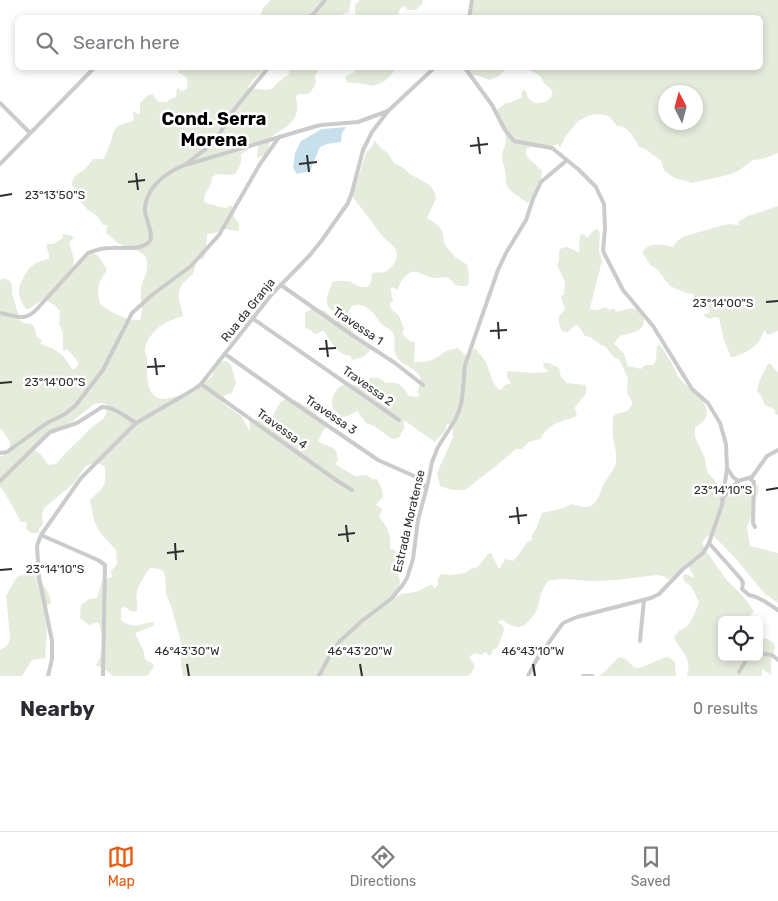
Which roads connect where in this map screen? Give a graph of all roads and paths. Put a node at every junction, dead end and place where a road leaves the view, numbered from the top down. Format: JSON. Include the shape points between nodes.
{"nodes":[{"id":1,"x":325,"y":0,"type":"edge"},
{"id":2,"x":472,"y":0,"type":"edge"},
{"id":3,"x":312,"y":15,"type":"edge"},
{"id":4,"x":470,"y":15,"type":"edge"},
{"id":5,"x":92,"y":70,"type":"edge"},
{"id":6,"x":266,"y":70,"type":"edge"},
{"id":7,"x":432,"y":70,"type":"edge"},
{"id":8,"x":466,"y":70,"type":"edge"},
{"id":9,"x":0,"y":103,"type":"edge"},
{"id":10,"x":388,"y":111,"type":"junction"},
{"id":11,"x":30,"y":133,"type":"junction"},
{"id":12,"x":279,"y":137,"type":"junction"},
{"id":13,"x":567,"y":160,"type":"junction"},
{"id":14,"x":0,"y":164,"type":"edge"},
{"id":15,"x":182,"y":166,"type":"junction"},
{"id":16,"x":281,"y":285,"type":"junction"},
{"id":17,"x":0,"y":313,"type":"edge"},
{"id":18,"x":252,"y":318,"type":"junction"},
{"id":19,"x":226,"y":354,"type":"junction"},
{"id":20,"x":201,"y":384,"type":"junction"},
{"id":21,"x":422,"y":385,"type":"dead end"},
{"id":22,"x":399,"y":420,"type":"dead end"},
{"id":23,"x":136,"y":423,"type":"junction"},
{"id":24,"x":778,"y":450,"type":"edge"},
{"id":25,"x":0,"y":453,"type":"edge"},
{"id":26,"x":727,"y":468,"type":"junction"},
{"id":27,"x":749,"y":478,"type":"junction"},
{"id":28,"x":0,"y":481,"type":"edge"},
{"id":29,"x":738,"y":481,"type":"junction"},
{"id":30,"x":426,"y":488,"type":"junction"},
{"id":31,"x":352,"y":490,"type":"dead end"},
{"id":32,"x":722,"y":499,"type":"junction"},
{"id":33,"x":755,"y":527,"type":"dead end"},
{"id":34,"x":41,"y":535,"type":"junction"},
{"id":35,"x":709,"y":544,"type":"junction"},
{"id":36,"x":644,"y":600,"type":"junction"},
{"id":37,"x":778,"y":610,"type":"edge"},
{"id":38,"x":640,"y":641,"type":"dead end"},
{"id":39,"x":763,"y":654,"type":"edge"},
{"id":40,"x":778,"y":660,"type":"edge"},
{"id":41,"x":746,"y":661,"type":"edge"},
{"id":42,"x":739,"y":672,"type":"dead end"},
{"id":43,"x":48,"y":676,"type":"edge"},
{"id":44,"x":103,"y":676,"type":"edge"},
{"id":45,"x":319,"y":676,"type":"edge"},
{"id":46,"x":528,"y":676,"type":"edge"},
{"id":47,"x":583,"y":676,"type":"edge"},
{"id":48,"x":592,"y":676,"type":"edge"}],
"edges":[{"from":1,"to":3,"type":"street"},
{"from":2,"to":4,"type":"street"},
{"from":5,"to":11,"type":"street"},
{"from":6,"to":15,"type":"street","via":[[233,111],[217,138]]},
{"from":7,"to":10,"type":"street","name":"Rua da Granja"},
{"from":8,"to":13,"type":"street","via":[[514,141],[552,148]]},
{"from":9,"to":11,"type":"street"},
{"from":10,"to":12,"type":"street","via":[[358,122],[321,125]]},
{"from":10,"to":16,"type":"street","name":"Rua da Granja","via":[[366,141],[348,203],[310,255]]},
{"from":11,"to":14,"type":"street"},
{"from":12,"to":15,"type":"street"},
{"from":12,"to":25,"type":"street","via":[[219,235],[191,266],[132,312],[103,370],[76,405],[7,452]]},
{"from":13,"to":26,"type":"street","via":[[596,187],[604,204],[603,251],[623,290],[654,326],[692,389],[708,403],[720,423],[726,444]]},
{"from":13,"to":30,"type":"street","name":"Estrada Moratense","via":[[542,182],[526,220],[498,270],[465,365],[459,411],[434,454]]},
{"from":15,"to":17,"type":"street","via":[[160,179],[147,199],[145,212],[151,234],[149,242],[139,247],[88,253],[29,317]]},
{"from":16,"to":18,"type":"street","name":"Rua da Granja"},
{"from":16,"to":21,"type":"street","name":"Travessa 1"},
{"from":18,"to":19,"type":"street","name":"Rua da Granja"},
{"from":18,"to":22,"type":"street","name":"Travessa 2"},
{"from":19,"to":20,"type":"street","name":"Rua da Granja"},
{"from":19,"to":30,"type":"street","name":"Travessa 3","via":[[378,460],[414,476]]},
{"from":20,"to":23,"type":"street","name":"Rua da Granja"},
{"from":20,"to":31,"type":"street","name":"Travessa 4"},
{"from":23,"to":28,"type":"street","via":[[115,410],[102,408],[77,423],[50,432]]},
{"from":23,"to":34,"type":"street","name":"Rua da Granja","via":[[81,478]]},
{"from":24,"to":27,"type":"street","via":[[767,456]]},
{"from":26,"to":29,"type":"street"},
{"from":26,"to":32,"type":"street"},
{"from":27,"to":29,"type":"street"},
{"from":27,"to":33,"type":"street","via":[[754,482]]},
{"from":29,"to":32,"type":"street"},
{"from":30,"to":45,"type":"street","name":"Estrada Moratense","via":[[413,559],[402,586],[340,641]]},
{"from":32,"to":35,"type":"street"},
{"from":34,"to":43,"type":"street","via":[[37,546],[39,576],[52,641]]},
{"from":34,"to":44,"type":"street","via":[[105,565]]},
{"from":35,"to":36,"type":"street","via":[[703,554],[659,594]]},
{"from":35,"to":37,"type":"street","via":[[741,579],[744,583],[742,589],[749,596],[764,600]]},
{"from":36,"to":38,"type":"street"},
{"from":36,"to":46,"type":"street","via":[[563,623]]},
{"from":39,"to":40,"type":"street"},
{"from":41,"to":42,"type":"street"},
{"from":47,"to":48,"type":"street"}]}
